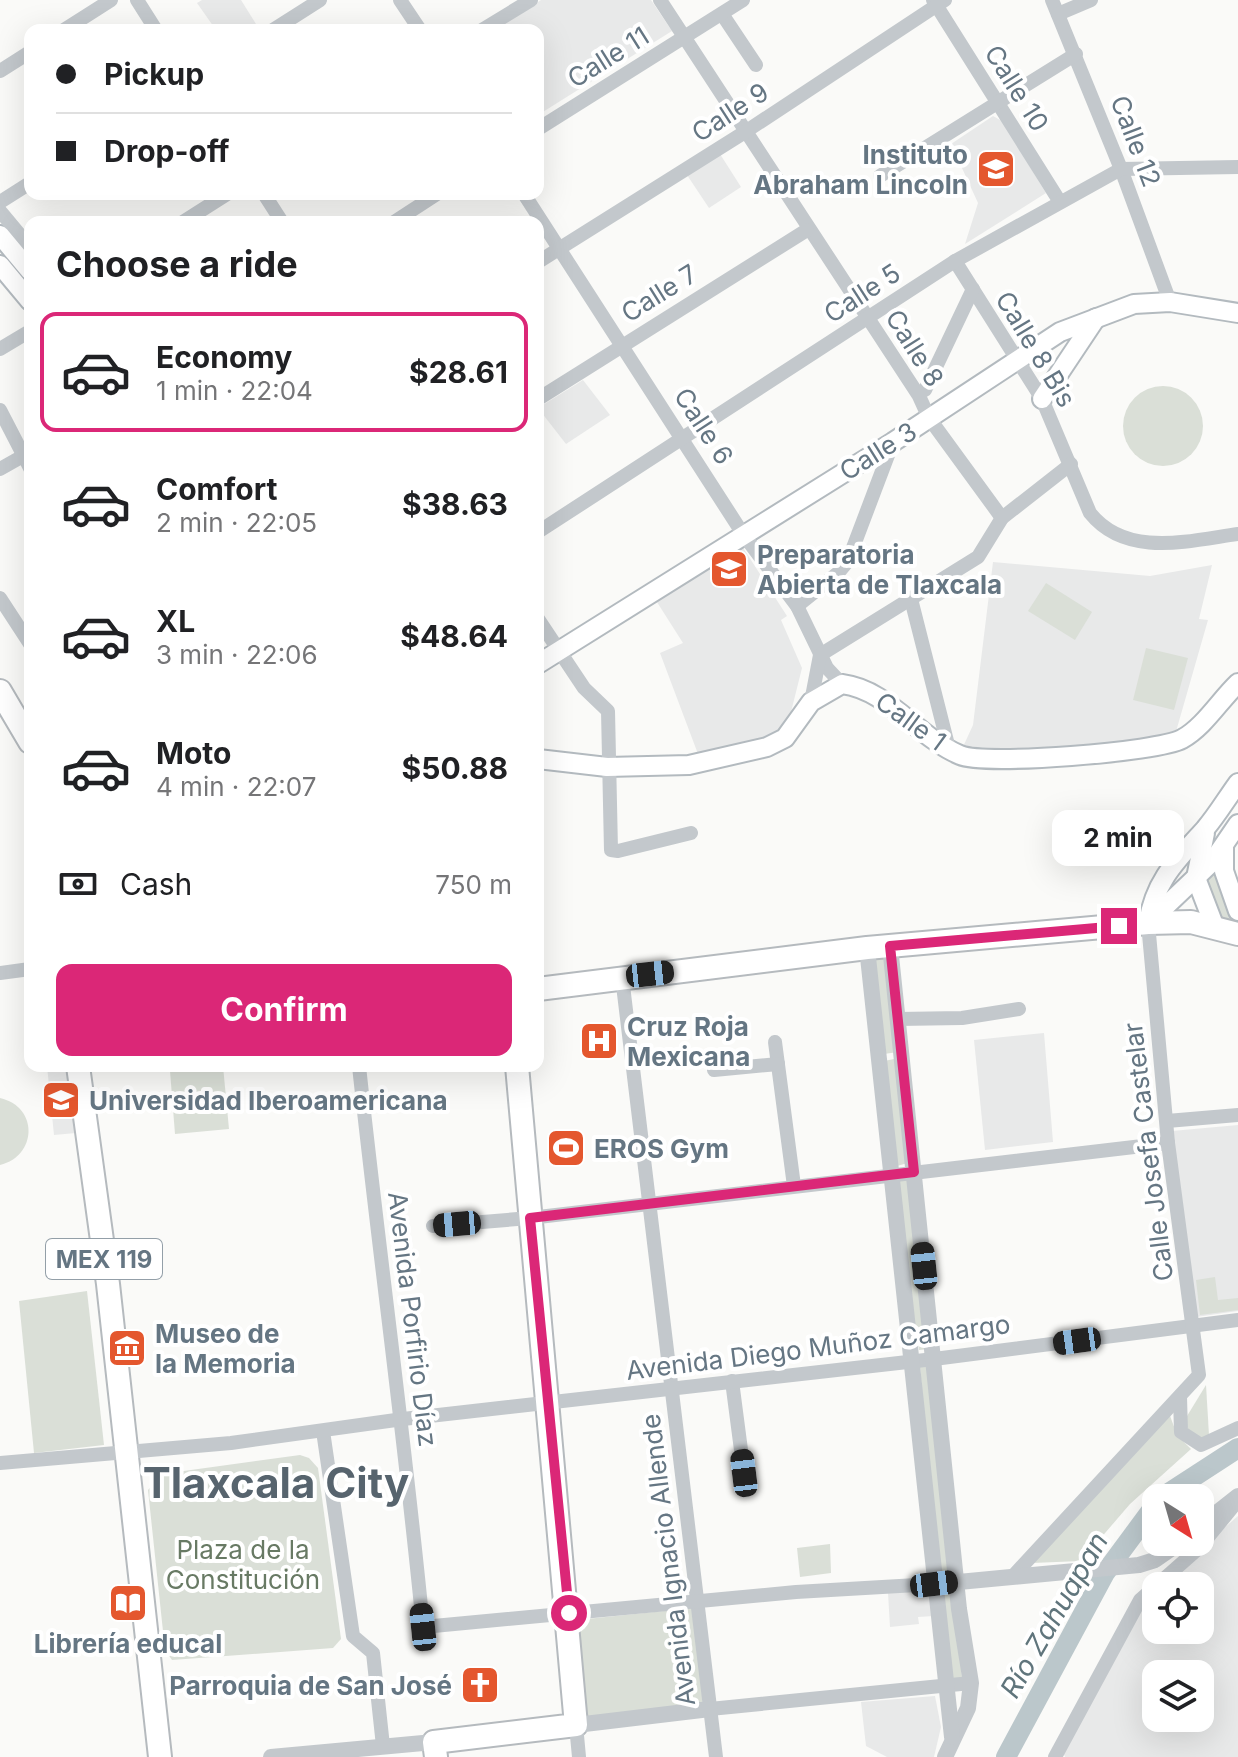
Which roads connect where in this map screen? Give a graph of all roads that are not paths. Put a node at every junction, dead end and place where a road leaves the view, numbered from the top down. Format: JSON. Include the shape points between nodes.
{"nodes":[{"id":1,"x":111,"y":0,"type":"edge"},
{"id":2,"x":137,"y":0,"type":"edge"},
{"id":3,"x":320,"y":0,"type":"edge"},
{"id":4,"x":400,"y":0,"type":"edge"},
{"id":5,"x":531,"y":0,"type":"edge"},
{"id":6,"x":660,"y":0,"type":"edge"},
{"id":7,"x":743,"y":0,"type":"edge"},
{"id":8,"x":1091,"y":0,"type":"edge"},
{"id":9,"x":938,"y":2,"type":"edge"},
{"id":10,"x":1055,"y":7,"type":"edge"},
{"id":11,"x":722,"y":14,"type":"junction"},
{"id":12,"x":73,"y":24,"type":"edge"},
{"id":13,"x":152,"y":24,"type":"edge"},
{"id":14,"x":282,"y":24,"type":"edge"},
{"id":15,"x":416,"y":24,"type":"edge"},
{"id":16,"x":492,"y":24,"type":"edge"},
{"id":17,"x":684,"y":37,"type":"junction"},
{"id":18,"x":1076,"y":54,"type":"junction"},
{"id":19,"x":24,"y":56,"type":"edge"},
{"id":20,"x":756,"y":65,"type":"dead end"},
{"id":21,"x":0,"y":71,"type":"edge"},
{"id":22,"x":999,"y":105,"type":"junction"},
{"id":23,"x":544,"y":125,"type":"edge"},
{"id":24,"x":745,"y":132,"type":"junction"},
{"id":25,"x":1238,"y":167,"type":"edge"},
{"id":26,"x":1121,"y":169,"type":"junction"},
{"id":27,"x":880,"y":176,"type":"dead end"},
{"id":28,"x":24,"y":187,"type":"edge"},
{"id":29,"x":218,"y":200,"type":"edge"},
{"id":30,"x":428,"y":200,"type":"edge"},
{"id":31,"x":0,"y":202,"type":"edge"},
{"id":32,"x":1060,"y":202,"type":"junction"},
{"id":33,"x":0,"y":211,"type":"edge"},
{"id":34,"x":192,"y":216,"type":"edge"},
{"id":35,"x":403,"y":216,"type":"edge"},
{"id":36,"x":544,"y":226,"type":"edge"},
{"id":37,"x":807,"y":230,"type":"junction"},
{"id":38,"x":0,"y":235,"type":"edge"},
{"id":39,"x":24,"y":240,"type":"edge"},
{"id":40,"x":558,"y":249,"type":"junction"},
{"id":41,"x":544,"y":258,"type":"edge"},
{"id":42,"x":955,"y":261,"type":"junction"},
{"id":43,"x":24,"y":264,"type":"edge"},
{"id":44,"x":0,"y":265,"type":"edge"},
{"id":45,"x":973,"y":289,"type":"junction"},
{"id":46,"x":24,"y":294,"type":"edge"},
{"id":47,"x":1170,"y":302,"type":"junction"},
{"id":48,"x":1238,"y":313,"type":"edge"},
{"id":49,"x":868,"y":318,"type":"junction"},
{"id":50,"x":1096,"y":318,"type":"junction"},
{"id":51,"x":24,"y":335,"type":"edge"},
{"id":52,"x":622,"y":344,"type":"junction"},
{"id":53,"x":0,"y":349,"type":"edge"},
{"id":54,"x":1015,"y":359,"type":"junction"},
{"id":55,"x":925,"y":390,"type":"dead end"},
{"id":56,"x":544,"y":395,"type":"edge"},
{"id":57,"x":1042,"y":399,"type":"junction"},
{"id":58,"x":0,"y":410,"type":"edge"},
{"id":59,"x":929,"y":418,"type":"junction"},
{"id":60,"x":684,"y":439,"type":"junction"},
{"id":61,"x":893,"y":442,"type":"junction"},
{"id":62,"x":24,"y":454,"type":"edge"},
{"id":63,"x":24,"y":462,"type":"edge"},
{"id":64,"x":1071,"y":464,"type":"junction"},
{"id":65,"x":0,"y":469,"type":"edge"},
{"id":66,"x":1002,"y":518,"type":"junction"},
{"id":67,"x":544,"y":528,"type":"edge"},
{"id":68,"x":743,"y":534,"type":"junction"},
{"id":69,"x":1238,"y":534,"type":"edge"},
{"id":70,"x":0,"y":598,"type":"edge"},
{"id":71,"x":911,"y":599,"type":"junction"},
{"id":72,"x":797,"y":606,"type":"junction"},
{"id":73,"x":544,"y":628,"type":"edge"},
{"id":74,"x":24,"y":635,"type":"edge"},
{"id":75,"x":560,"y":652,"type":"junction"},
{"id":76,"x":820,"y":655,"type":"junction"},
{"id":77,"x":544,"y":661,"type":"edge"},
{"id":78,"x":1238,"y":683,"type":"edge"},
{"id":79,"x":842,"y":684,"type":"junction"},
{"id":80,"x":0,"y":691,"type":"edge"},
{"id":81,"x":811,"y":702,"type":"junction"},
{"id":82,"x":0,"y":704,"type":"edge"},
{"id":83,"x":24,"y":733,"type":"edge"},
{"id":84,"x":24,"y":736,"type":"edge"},
{"id":85,"x":949,"y":749,"type":"junction"},
{"id":86,"x":544,"y":760,"type":"edge"},
{"id":87,"x":607,"y":767,"type":"junction"},
{"id":88,"x":1238,"y":783,"type":"edge"},
{"id":89,"x":1238,"y":824,"type":"edge"},
{"id":90,"x":1207,"y":827,"type":"junction"},
{"id":91,"x":691,"y":833,"type":"dead end"},
{"id":92,"x":1224,"y":848,"type":"junction"},
{"id":93,"x":1196,"y":878,"type":"junction"},
{"id":94,"x":1238,"y":911,"type":"edge"},
{"id":95,"x":1148,"y":923,"type":"junction"},
{"id":96,"x":1214,"y":925,"type":"junction"},
{"id":97,"x":1238,"y":934,"type":"edge"},
{"id":98,"x":878,"y":947,"type":"junction"},
{"id":99,"x":24,"y":970,"type":"edge"},
{"id":100,"x":0,"y":973,"type":"edge"},
{"id":101,"x":622,"y":977,"type":"junction"},
{"id":102,"x":544,"y":988,"type":"edge"},
{"id":103,"x":1019,"y":1009,"type":"dead end"},
{"id":104,"x":898,"y":1019,"type":"junction"},
{"id":105,"x":775,"y":1042,"type":"dead end"},
{"id":106,"x":902,"y":1055,"type":"junction"},
{"id":107,"x":878,"y":1058,"type":"junction"},
{"id":108,"x":778,"y":1064,"type":"junction"},
{"id":109,"x":714,"y":1070,"type":"dead end"},
{"id":110,"x":79,"y":1072,"type":"edge"},
{"id":111,"x":360,"y":1072,"type":"edge"},
{"id":112,"x":518,"y":1072,"type":"edge"},
{"id":113,"x":1238,"y":1115,"type":"edge"},
{"id":114,"x":1167,"y":1121,"type":"junction"},
{"id":115,"x":1168,"y":1143,"type":"junction"},
{"id":116,"x":914,"y":1172,"type":"junction"},
{"id":117,"x":889,"y":1175,"type":"junction"},
{"id":118,"x":794,"y":1186,"type":"junction"},
{"id":119,"x":651,"y":1204,"type":"junction"},
{"id":120,"x":530,"y":1218,"type":"junction"},
{"id":121,"x":433,"y":1226,"type":"dead end"},
{"id":122,"x":1238,"y":1320,"type":"edge"},
{"id":123,"x":1192,"y":1326,"type":"junction"},
{"id":124,"x":934,"y":1359,"type":"junction"},
{"id":125,"x":913,"y":1362,"type":"junction"},
{"id":126,"x":732,"y":1381,"type":"junction"},
{"id":127,"x":673,"y":1388,"type":"junction"},
{"id":128,"x":1180,"y":1397,"type":"junction"},
{"id":129,"x":547,"y":1403,"type":"junction"},
{"id":130,"x":403,"y":1419,"type":"junction"},
{"id":131,"x":1238,"y":1428,"type":"edge"},
{"id":132,"x":323,"y":1431,"type":"junction"},
{"id":133,"x":125,"y":1454,"type":"junction"},
{"id":134,"x":0,"y":1463,"type":"edge"},
{"id":135,"x":744,"y":1473,"type":"dead end"},
{"id":136,"x":1238,"y":1499,"type":"edge"},
{"id":137,"x":1214,"y":1515,"type":"edge"},
{"id":138,"x":1161,"y":1556,"type":"edge"},
{"id":139,"x":1014,"y":1575,"type":"junction"},
{"id":140,"x":957,"y":1582,"type":"junction"},
{"id":141,"x":934,"y":1584,"type":"junction"},
{"id":142,"x":699,"y":1603,"type":"junction"},
{"id":143,"x":569,"y":1613,"type":"junction"},
{"id":144,"x":971,"y":1683,"type":"junction"},
{"id":145,"x":946,"y":1685,"type":"junction"},
{"id":146,"x":710,"y":1709,"type":"junction"},
{"id":147,"x":576,"y":1725,"type":"junction"},
{"id":148,"x":952,"y":1737,"type":"junction"},
{"id":149,"x":383,"y":1746,"type":"junction"},
{"id":150,"x":435,"y":1749,"type":"edge"},
{"id":151,"x":160,"y":1757,"type":"edge"},
{"id":152,"x":271,"y":1757,"type":"edge"},
{"id":153,"x":579,"y":1757,"type":"edge"},
{"id":154,"x":716,"y":1757,"type":"edge"},
{"id":155,"x":945,"y":1757,"type":"edge"},
{"id":156,"x":1055,"y":1757,"type":"edge"}],
"edges":[{"from":1,"to":12,"type":"street"},
{"from":2,"to":13,"type":"street"},
{"from":3,"to":14,"type":"street"},
{"from":4,"to":15,"type":"street"},
{"from":5,"to":16,"type":"street"},
{"from":6,"to":17,"type":"street","name":"Calle 8"},
{"from":7,"to":11,"type":"street","name":"Calle 11"},
{"from":8,"to":10,"type":"street"},
{"from":9,"to":22,"type":"street","name":"Calle 10"},
{"from":9,"to":24,"type":"street","name":"Calle 9"},
{"from":10,"to":18,"type":"street","name":"Calle 12"},
{"from":11,"to":17,"type":"street","name":"Calle 11"},
{"from":11,"to":20,"type":"street"},
{"from":17,"to":23,"type":"street","name":"Calle 11"},
{"from":17,"to":24,"type":"street","name":"Calle 8"},
{"from":18,"to":22,"type":"street"},
{"from":18,"to":26,"type":"street","name":"Calle 12"},
{"from":19,"to":21,"type":"street"},
{"from":22,"to":27,"type":"street"},
{"from":22,"to":32,"type":"street","name":"Calle 10"},
{"from":24,"to":37,"type":"street","name":"Calle 8"},
{"from":24,"to":40,"type":"street","name":"Calle 9"},
{"from":25,"to":26,"type":"street","name":"Calle 5"},
{"from":26,"to":32,"type":"street","name":"Calle 5"},
{"from":26,"to":47,"type":"street","name":"Calle 12"},
{"from":28,"to":31,"type":"street"},
{"from":29,"to":34,"type":"street"},
{"from":30,"to":35,"type":"street"},
{"from":32,"to":42,"type":"street","name":"Calle 5"},
{"from":33,"to":39,"type":"street"},
{"from":36,"to":40,"type":"street","name":"Calle 6"},
{"from":37,"to":49,"type":"street","name":"Calle 8"},
{"from":37,"to":52,"type":"street","name":"Calle 7"},
{"from":38,"to":43,"type":"main road"},
{"from":40,"to":41,"type":"street","name":"Calle 9"},
{"from":40,"to":52,"type":"street","name":"Calle 6"},
{"from":42,"to":45,"type":"street","name":"Calle 8 Bis"},
{"from":42,"to":49,"type":"street","name":"Calle 5"},
{"from":44,"to":46,"type":"main road"},
{"from":45,"to":54,"type":"street","name":"Calle 8 Bis"},
{"from":45,"to":55,"type":"street"},
{"from":47,"to":48,"type":"main road","name":"Calle 3"},
{"from":47,"to":50,"type":"main road","name":"Calle 3","via":[[1134,304]]},
{"from":49,"to":59,"type":"street","name":"Calle 8"},
{"from":49,"to":60,"type":"street","name":"Calle 5"},
{"from":50,"to":54,"type":"main road","name":"Calle 3"},
{"from":50,"to":57,"type":"main road"},
{"from":51,"to":53,"type":"street"},
{"from":52,"to":56,"type":"street","name":"Calle 7"},
{"from":52,"to":60,"type":"street","name":"Calle 6"},
{"from":54,"to":57,"type":"street","name":"Calle 8 Bis"},
{"from":54,"to":59,"type":"main road","name":"Calle 3"},
{"from":57,"to":64,"type":"street","name":"Calle 8 Bis"},
{"from":58,"to":62,"type":"street"},
{"from":59,"to":61,"type":"main road","name":"Calle 3"},
{"from":59,"to":66,"type":"street","name":"Calle 8"},
{"from":60,"to":67,"type":"street","name":"Calle 5"},
{"from":60,"to":68,"type":"street","name":"Calle 6"},
{"from":61,"to":68,"type":"main road","name":"Calle 3"},
{"from":61,"to":72,"type":"street","via":[[848,561]]},
{"from":63,"to":65,"type":"street"},
{"from":64,"to":66,"type":"street"},
{"from":64,"to":69,"type":"street","name":"Calle 8 Bis","via":[[1090,513],[1113,533],[1164,543]]},
{"from":66,"to":71,"type":"street","via":[[978,557]]},
{"from":68,"to":72,"type":"street","name":"Calle 6"},
{"from":68,"to":75,"type":"main road","name":"Calle 3"},
{"from":70,"to":74,"type":"street"},
{"from":71,"to":76,"type":"street"},
{"from":71,"to":85,"type":"street"},
{"from":72,"to":76,"type":"street","name":"Calle 6"},
{"from":73,"to":75,"type":"street"},
{"from":75,"to":77,"type":"main road","name":"Calle 3"},
{"from":75,"to":87,"type":"street","via":[[584,688],[608,711]]},
{"from":76,"to":79,"type":"street","name":"Calle 6"},
{"from":76,"to":81,"type":"street"},
{"from":78,"to":85,"type":"main road","name":"Calle 1","via":[[1194,730],[1172,743],[1004,761],[971,759]]},
{"from":79,"to":81,"type":"main road","name":"Calle 1"},
{"from":79,"to":85,"type":"main road","name":"Calle 1","via":[[871,691]]},
{"from":80,"to":83,"type":"main road"},
{"from":81,"to":87,"type":"main road","name":"Calle 1","via":[[785,738],[767,747],[689,765]]},
{"from":82,"to":84,"type":"main road"},
{"from":86,"to":87,"type":"main road","name":"Calle 1"},
{"from":87,"to":91,"type":"street","via":[[611,850]]},
{"from":88,"to":90,"type":"main road"},
{"from":89,"to":92,"type":"main road"},
{"from":90,"to":93,"type":"main road"},
{"from":90,"to":95,"type":"main road","via":[[1161,878]]},
{"from":92,"to":93,"type":"main road"},
{"from":92,"to":94,"type":"main road","via":[[1224,871]]},
{"from":93,"to":95,"type":"main road"},
{"from":93,"to":96,"type":"main road"},
{"from":95,"to":96,"type":"main road"},
{"from":95,"to":98,"type":"main road"},
{"from":95,"to":114,"type":"street","name":"Calle Josefa Castelar"},
{"from":96,"to":97,"type":"main road"},
{"from":98,"to":101,"type":"main road"},
{"from":98,"to":104,"type":"street"},
{"from":98,"to":107,"type":"street"},
{"from":99,"to":100,"type":"street"},
{"from":101,"to":102,"type":"main road"},
{"from":101,"to":119,"type":"street","name":"Avenida Ignacio Allende"},
{"from":103,"to":104,"type":"street","via":[[962,1018]]},
{"from":104,"to":106,"type":"street"},
{"from":105,"to":108,"type":"street"},
{"from":106,"to":107,"type":"street"},
{"from":106,"to":116,"type":"street"},
{"from":107,"to":117,"type":"street"},
{"from":108,"to":109,"type":"street"},
{"from":108,"to":118,"type":"street"},
{"from":110,"to":133,"type":"main road","number":"MEX 119"},
{"from":111,"to":130,"type":"street","name":"Avenida Porfirio Díaz"},
{"from":112,"to":120,"type":"main road"},
{"from":113,"to":114,"type":"street"},
{"from":114,"to":115,"type":"street","name":"Calle Josefa Castelar"},
{"from":115,"to":116,"type":"street"},
{"from":115,"to":123,"type":"street","name":"Calle Josefa Castelar"},
{"from":116,"to":117,"type":"street"},
{"from":116,"to":124,"type":"street"},
{"from":117,"to":118,"type":"street"},
{"from":117,"to":125,"type":"street"},
{"from":118,"to":119,"type":"street"},
{"from":119,"to":120,"type":"street"},
{"from":119,"to":127,"type":"street","name":"Avenida Ignacio Allende"},
{"from":120,"to":121,"type":"street"},
{"from":120,"to":129,"type":"main road"},
{"from":122,"to":123,"type":"street","name":"Avenida Diego Muñoz Camargo"},
{"from":123,"to":124,"type":"street","name":"Avenida Diego Muñoz Camargo"},
{"from":123,"to":128,"type":"street","name":"Calle Josefa Castelar","via":[[1199,1375]]},
{"from":124,"to":125,"type":"street","name":"Avenida Diego Muñoz Camargo"},
{"from":124,"to":140,"type":"street"},
{"from":125,"to":126,"type":"street","name":"Avenida Diego Muñoz Camargo"},
{"from":125,"to":141,"type":"street"},
{"from":126,"to":127,"type":"street","name":"Avenida Diego Muñoz Camargo"},
{"from":126,"to":135,"type":"street"},
{"from":127,"to":129,"type":"street","name":"Avenida Diego Muñoz Camargo"},
{"from":127,"to":142,"type":"street","name":"Avenida Ignacio Allende"},
{"from":128,"to":131,"type":"street","via":[[1181,1432],[1188,1439],[1201,1445]]},
{"from":128,"to":139,"type":"street"},
{"from":129,"to":130,"type":"street","name":"Avenida Diego Muñoz Camargo"},
{"from":129,"to":143,"type":"main road"},
{"from":130,"to":132,"type":"street"},
{"from":130,"to":143,"type":"street","name":"Avenida Porfirio Díaz","via":[[423,1627]]},
{"from":132,"to":133,"type":"street"},
{"from":132,"to":149,"type":"street","via":[[353,1636],[373,1653]]},
{"from":133,"to":134,"type":"street"},
{"from":133,"to":151,"type":"main road","number":"MEX 119"},
{"from":136,"to":137,"type":"street"},
{"from":136,"to":156,"type":"street","via":[[1199,1548],[1140,1600]]},
{"from":138,"to":139,"type":"street","via":[[1139,1565]]},
{"from":139,"to":140,"type":"street"},
{"from":140,"to":141,"type":"street"},
{"from":140,"to":144,"type":"street"},
{"from":141,"to":142,"type":"street"},
{"from":141,"to":145,"type":"street"},
{"from":142,"to":143,"type":"street"},
{"from":142,"to":146,"type":"street","name":"Avenida Ignacio Allende"},
{"from":143,"to":147,"type":"main road"},
{"from":144,"to":145,"type":"street"},
{"from":144,"to":148,"type":"street","via":[[968,1708]]},
{"from":145,"to":146,"type":"street"},
{"from":145,"to":148,"type":"street"},
{"from":146,"to":147,"type":"street"},
{"from":146,"to":154,"type":"street","name":"Avenida Ignacio Allende"},
{"from":147,"to":150,"type":"main road"},
{"from":147,"to":153,"type":"street"},
{"from":148,"to":155,"type":"street"},
{"from":149,"to":150,"type":"street"},
{"from":149,"to":152,"type":"street"}]}
